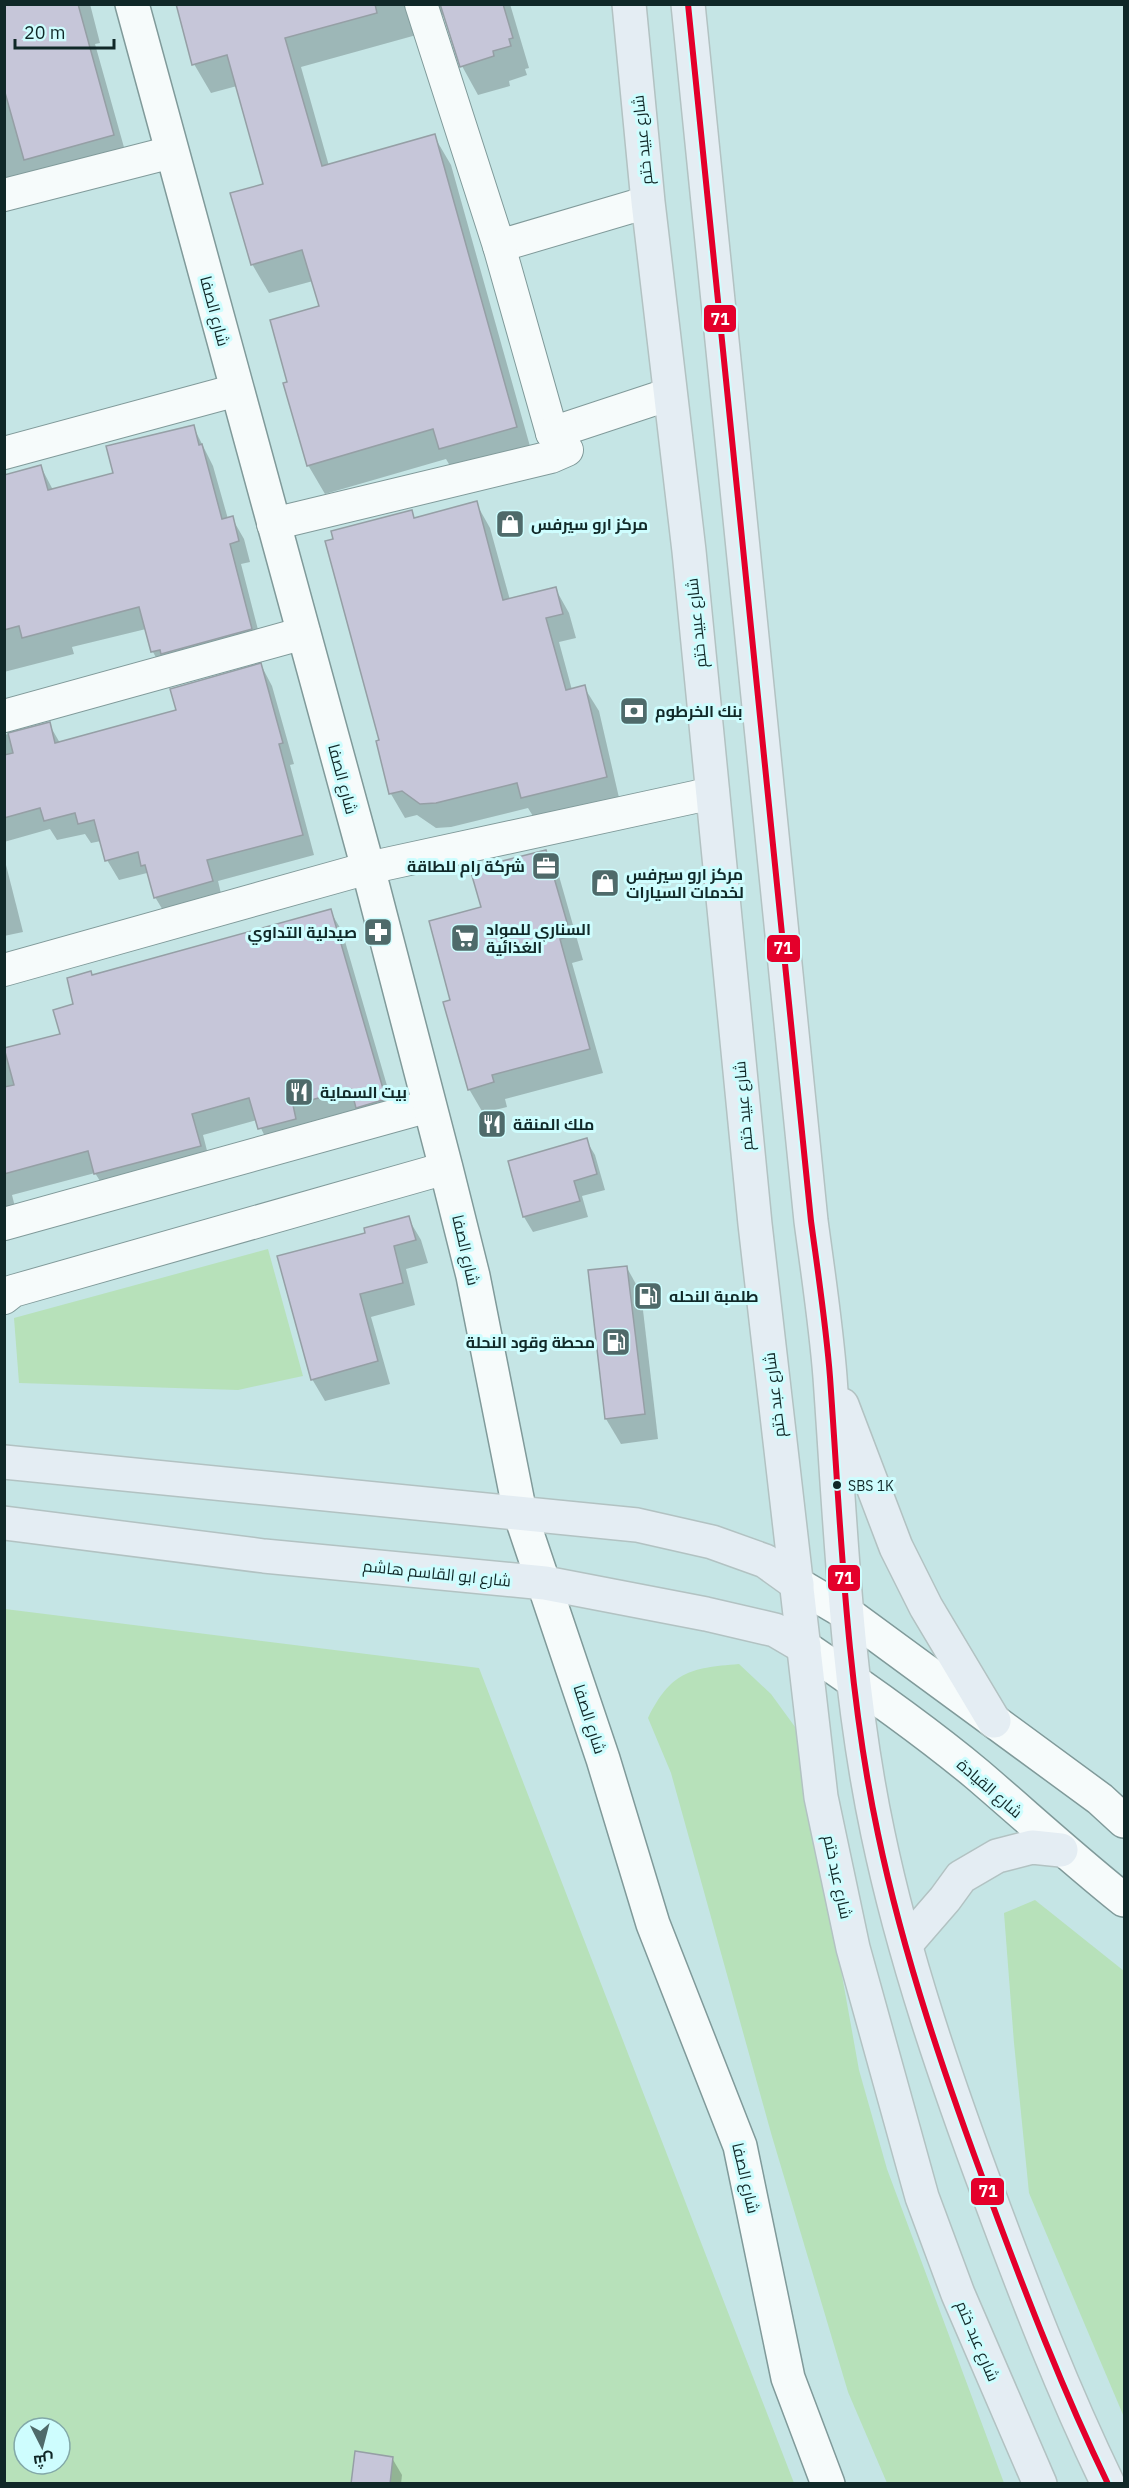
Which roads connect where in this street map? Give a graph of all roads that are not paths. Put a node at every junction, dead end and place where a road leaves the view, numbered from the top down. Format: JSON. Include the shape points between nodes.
{"nodes":[{"id":1,"x":132,"y":4,"type":"edge"},
{"id":2,"x":421,"y":4,"type":"edge"},
{"id":3,"x":629,"y":4,"type":"edge"},
{"id":4,"x":688,"y":4,"type":"edge"},
{"id":5,"x":172,"y":152,"type":"junction"},
{"id":6,"x":4,"y":195,"type":"edge"},
{"id":7,"x":648,"y":202,"type":"junction"},
{"id":8,"x":499,"y":246,"type":"junction"},
{"id":9,"x":237,"y":390,"type":"junction"},
{"id":10,"x":670,"y":394,"type":"junction"},
{"id":11,"x":552,"y":433,"type":"junction"},
{"id":12,"x":4,"y":453,"type":"edge"},
{"id":13,"x":273,"y":524,"type":"junction"},
{"id":14,"x":304,"y":633,"type":"junction"},
{"id":15,"x":4,"y":716,"type":"edge"},
{"id":16,"x":713,"y":793,"type":"junction"},
{"id":17,"x":368,"y":868,"type":"junction"},
{"id":18,"x":4,"y":970,"type":"edge"},
{"id":19,"x":429,"y":1106,"type":"junction"},
{"id":20,"x":446,"y":1168,"type":"junction"},
{"id":21,"x":4,"y":1224,"type":"edge"},
{"id":22,"x":757,"y":1241,"type":"joint"},
{"id":23,"x":4,"y":1298,"type":"edge"},
{"id":24,"x":830,"y":1373,"type":"junction"},
{"id":25,"x":4,"y":1462,"type":"edge"},
{"id":26,"x":520,"y":1513,"type":"junction"},
{"id":27,"x":4,"y":1523,"type":"edge"},
{"id":28,"x":545,"y":1583,"type":"junction"},
{"id":29,"x":797,"y":1584,"type":"junction"},
{"id":30,"x":848,"y":1614,"type":"junction"},
{"id":31,"x":804,"y":1647,"type":"junction"},
{"id":32,"x":852,"y":1680,"type":"junction"},
{"id":33,"x":994,"y":1721,"type":"junction"},
{"id":34,"x":1125,"y":1821,"type":"edge"},
{"id":35,"x":1061,"y":1850,"type":"junction"},
{"id":36,"x":1125,"y":1900,"type":"edge"},
{"id":37,"x":906,"y":1944,"type":"junction"},
{"id":38,"x":828,"y":2484,"type":"edge"},
{"id":39,"x":1040,"y":2484,"type":"edge"},
{"id":40,"x":1108,"y":2484,"type":"edge"}],
"edges":[{"from":1,"to":5,"type":"street","name":"شارع الصفا"},
{"from":2,"to":8,"type":"street"},
{"from":3,"to":7,"type":"main road","name":"شارع عبيد ختم"},
{"from":4,"to":24,"type":"main road","via":[[811,1221]]},
{"from":5,"to":6,"type":"street"},
{"from":5,"to":9,"type":"street","name":"شارع الصفا"},
{"from":7,"to":8,"type":"street"},
{"from":7,"to":10,"type":"main road","name":"شارع عبيد ختم"},
{"from":8,"to":11,"type":"street"},
{"from":9,"to":12,"type":"street"},
{"from":9,"to":13,"type":"street","name":"شارع الصفا"},
{"from":10,"to":11,"type":"street"},
{"from":10,"to":16,"type":"main road","name":"شارع عبيد ختم"},
{"from":11,"to":13,"type":"street","via":[[567,450],[502,471]]},
{"from":13,"to":14,"type":"street","name":"شارع الصفا"},
{"from":14,"to":15,"type":"street"},
{"from":14,"to":17,"type":"street","name":"شارع الصفا"},
{"from":16,"to":17,"type":"street"},
{"from":16,"to":22,"type":"main road","name":"شارع عبيد ختم"},
{"from":17,"to":18,"type":"street"},
{"from":17,"to":19,"type":"street","name":"شارع الصفا"},
{"from":19,"to":20,"type":"street","name":"شارع الصفا"},
{"from":19,"to":21,"type":"street"},
{"from":20,"to":23,"type":"street","via":[[13,1291]]},
{"from":20,"to":26,"type":"street","name":"شارع الصفا","via":[[473,1276]]},
{"from":22,"to":29,"type":"main road","name":"شارع عبد ختم"},
{"from":24,"to":30,"type":"main road"},
{"from":24,"to":33,"type":"main road","via":[[896,1547]]},
{"from":25,"to":26,"type":"main road"},
{"from":26,"to":28,"type":"street","name":"شارع الصفا"},
{"from":26,"to":29,"type":"main road","via":[[637,1525],[712,1542],[765,1561]]},
{"from":27,"to":28,"type":"main road","name":"شارع ابو القاسم هاشم","via":[[264,1556]]},
{"from":28,"to":31,"type":"main road","name":"شارع ابو القاسم هاشم","via":[[775,1630]]},
{"from":28,"to":38,"type":"street","name":"شارع الصفا","via":[[653,1924],[740,2146],[788,2378]]},
{"from":29,"to":30,"type":"street"},
{"from":29,"to":31,"type":"main road","name":"شارع عبد ختم"},
{"from":30,"to":32,"type":"main road"},
{"from":30,"to":33,"type":"street"},
{"from":31,"to":32,"type":"street","name":"شارع ابو القاسم هاشم"},
{"from":31,"to":39,"type":"main road","name":"شارع عبد ختم","via":[[821,1797],[853,1948],[897,2114],[958,2294]]},
{"from":32,"to":35,"type":"street","name":"شارع القيادة","via":[[976,1774]]},
{"from":32,"to":37,"type":"main road","via":[[878,1834]]},
{"from":33,"to":34,"type":"street"},
{"from":35,"to":36,"type":"street","name":"شارع القيادة"},
{"from":35,"to":37,"type":"main road","via":[[1032,1847],[997,1856],[961,1877]]},
{"from":37,"to":40,"type":"main road","via":[[957,2108],[1014,2262]]}]}
